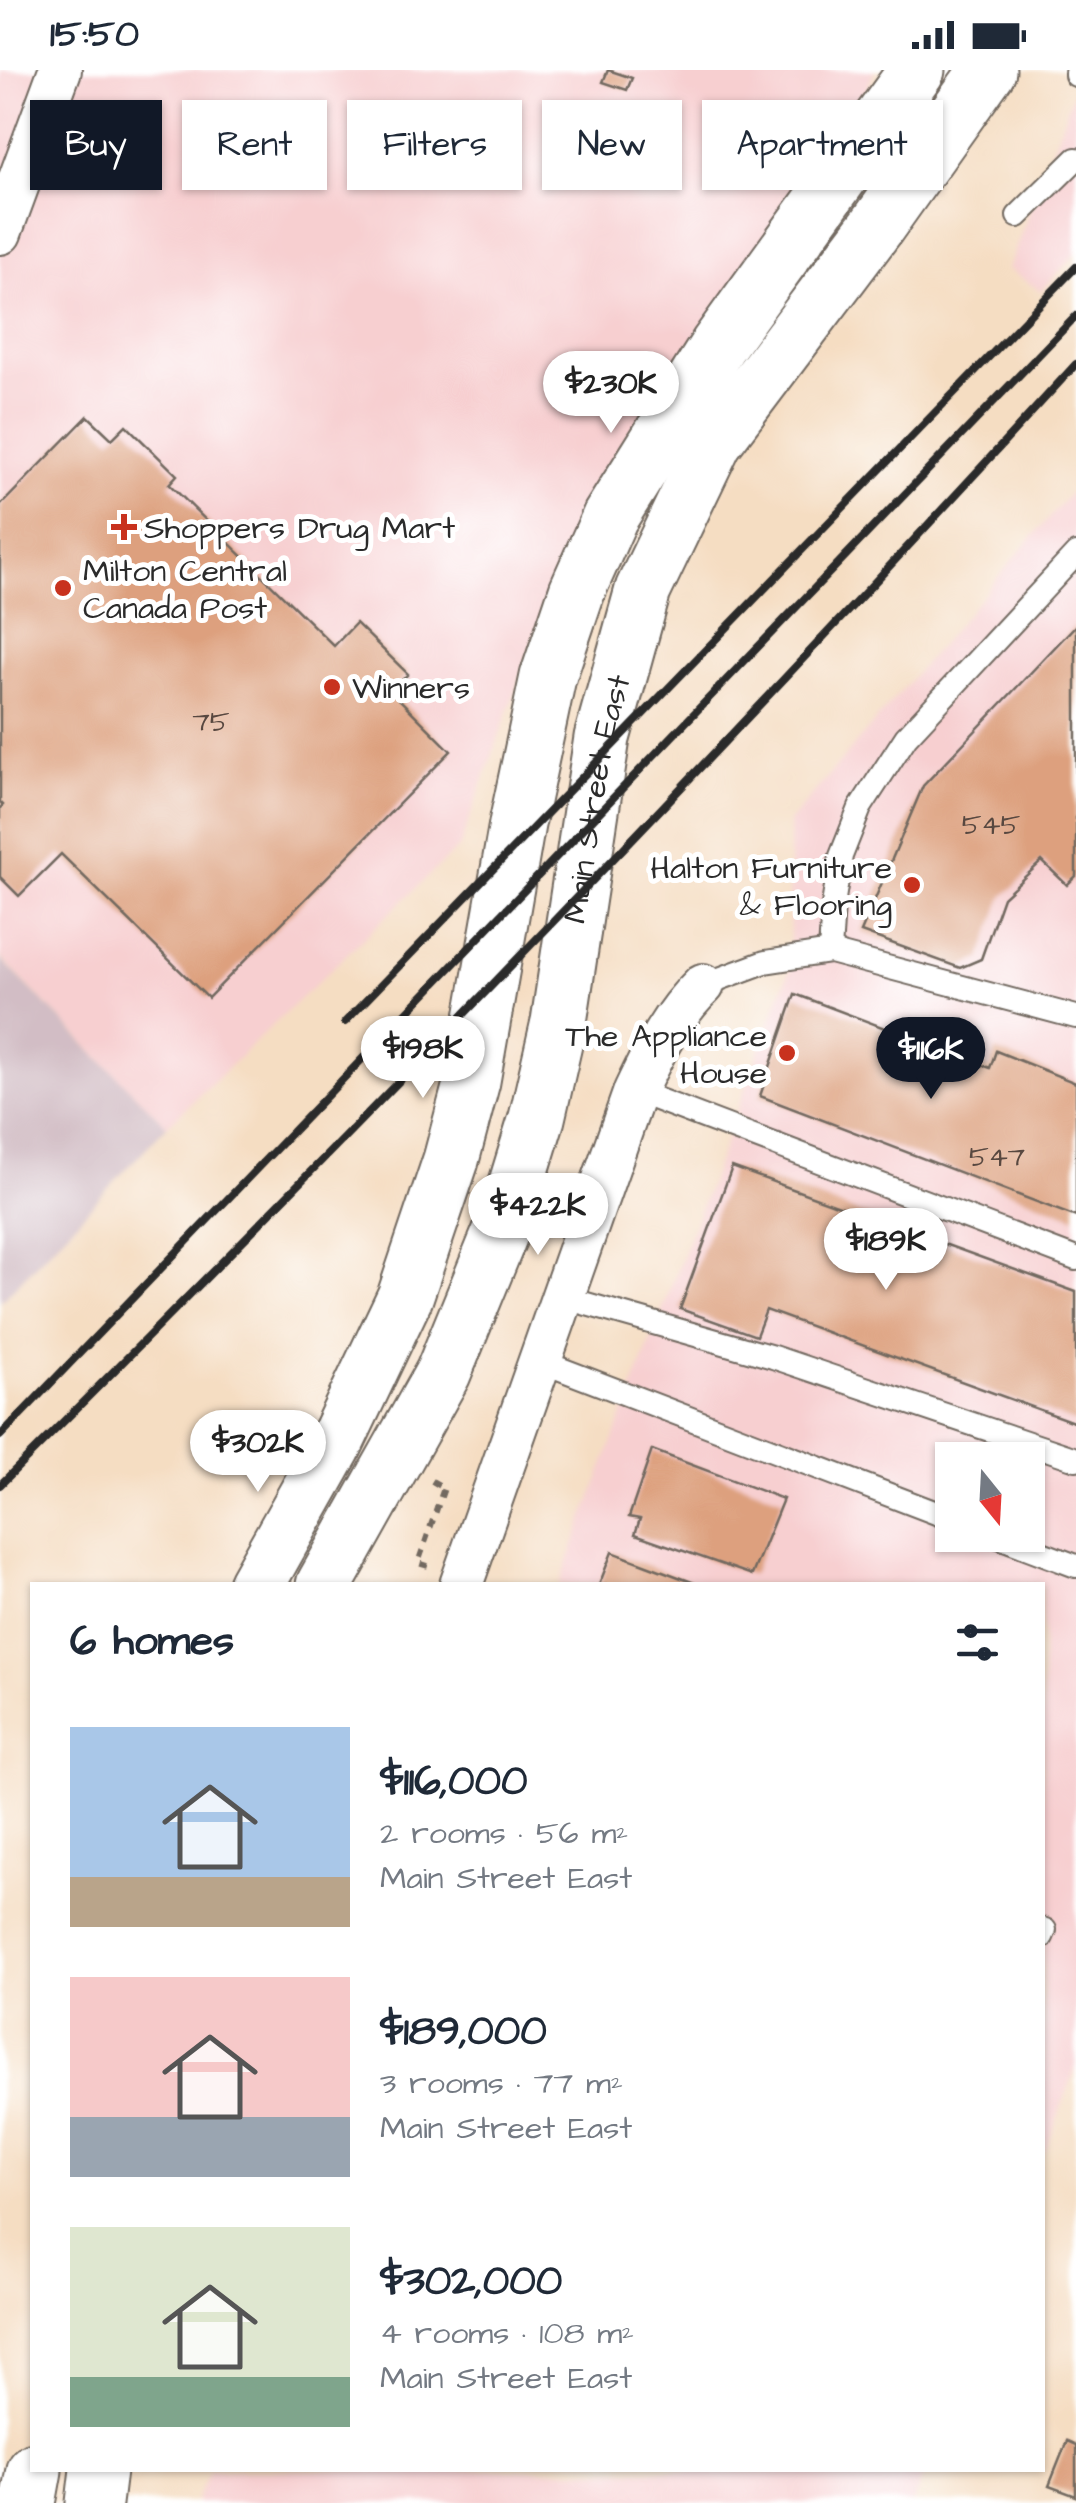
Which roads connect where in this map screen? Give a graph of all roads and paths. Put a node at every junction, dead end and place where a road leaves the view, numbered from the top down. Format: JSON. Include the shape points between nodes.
{"nodes":[{"id":1,"x":60,"y":70,"type":"edge"},
{"id":2,"x":917,"y":70,"type":"edge"},
{"id":3,"x":988,"y":70,"type":"edge"},
{"id":4,"x":1076,"y":159,"type":"edge"},
{"id":5,"x":1018,"y":216,"type":"dead end"},
{"id":6,"x":0,"y":234,"type":"edge"},
{"id":7,"x":1076,"y":554,"type":"edge"},
{"id":8,"x":830,"y":952,"type":"junction"},
{"id":9,"x":703,"y":985,"type":"joint"},
{"id":10,"x":1076,"y":1016,"type":"edge"},
{"id":11,"x":635,"y":1091,"type":"junction"},
{"id":12,"x":1076,"y":1259,"type":"edge"},
{"id":13,"x":562,"y":1297,"type":"junction"},
{"id":14,"x":540,"y":1361,"type":"junction"},
{"id":15,"x":1076,"y":1458,"type":"edge"},
{"id":16,"x":935,"y":1512,"type":"edge"},
{"id":17,"x":1039,"y":1552,"type":"edge"},
{"id":18,"x":1076,"y":1566,"type":"edge"},
{"id":19,"x":258,"y":1582,"type":"edge"},
{"id":20,"x":326,"y":1582,"type":"edge"},
{"id":21,"x":461,"y":1582,"type":"edge"},
{"id":22,"x":34,"y":2472,"type":"edge"},
{"id":23,"x":98,"y":2472,"type":"edge"},
{"id":24,"x":28,"y":2503,"type":"edge"},
{"id":25,"x":94,"y":2503,"type":"edge"}],
"edges":[{"from":1,"to":6,"type":"street"},
{"from":2,"to":19,"type":"main road","name":"Main Street East","via":[[718,346],[610,517],[577,591],[548,677],[472,1081],[451,1160],[405,1297],[334,1446]]},
{"from":3,"to":20,"type":"main road","name":"Main Street East","via":[[714,442],[643,590],[602,738],[559,1022],[506,1220],[443,1373]]},
{"from":4,"to":5,"type":"lane"},
{"from":7,"to":8,"type":"lane","via":[[906,737],[860,808],[841,856]]},
{"from":8,"to":9,"type":"lane","via":[[765,962]]},
{"from":8,"to":10,"type":"lane"},
{"from":9,"to":11,"type":"street","via":[[663,1032]]},
{"from":11,"to":12,"type":"lane"},
{"from":11,"to":13,"type":"street"},
{"from":13,"to":14,"type":"street"},
{"from":13,"to":15,"type":"lane","via":[[772,1357]]},
{"from":14,"to":16,"type":"lane"},
{"from":14,"to":21,"type":"street"},
{"from":17,"to":18,"type":"lane"},
{"from":22,"to":24,"type":"main road"},
{"from":23,"to":25,"type":"main road"}]}
